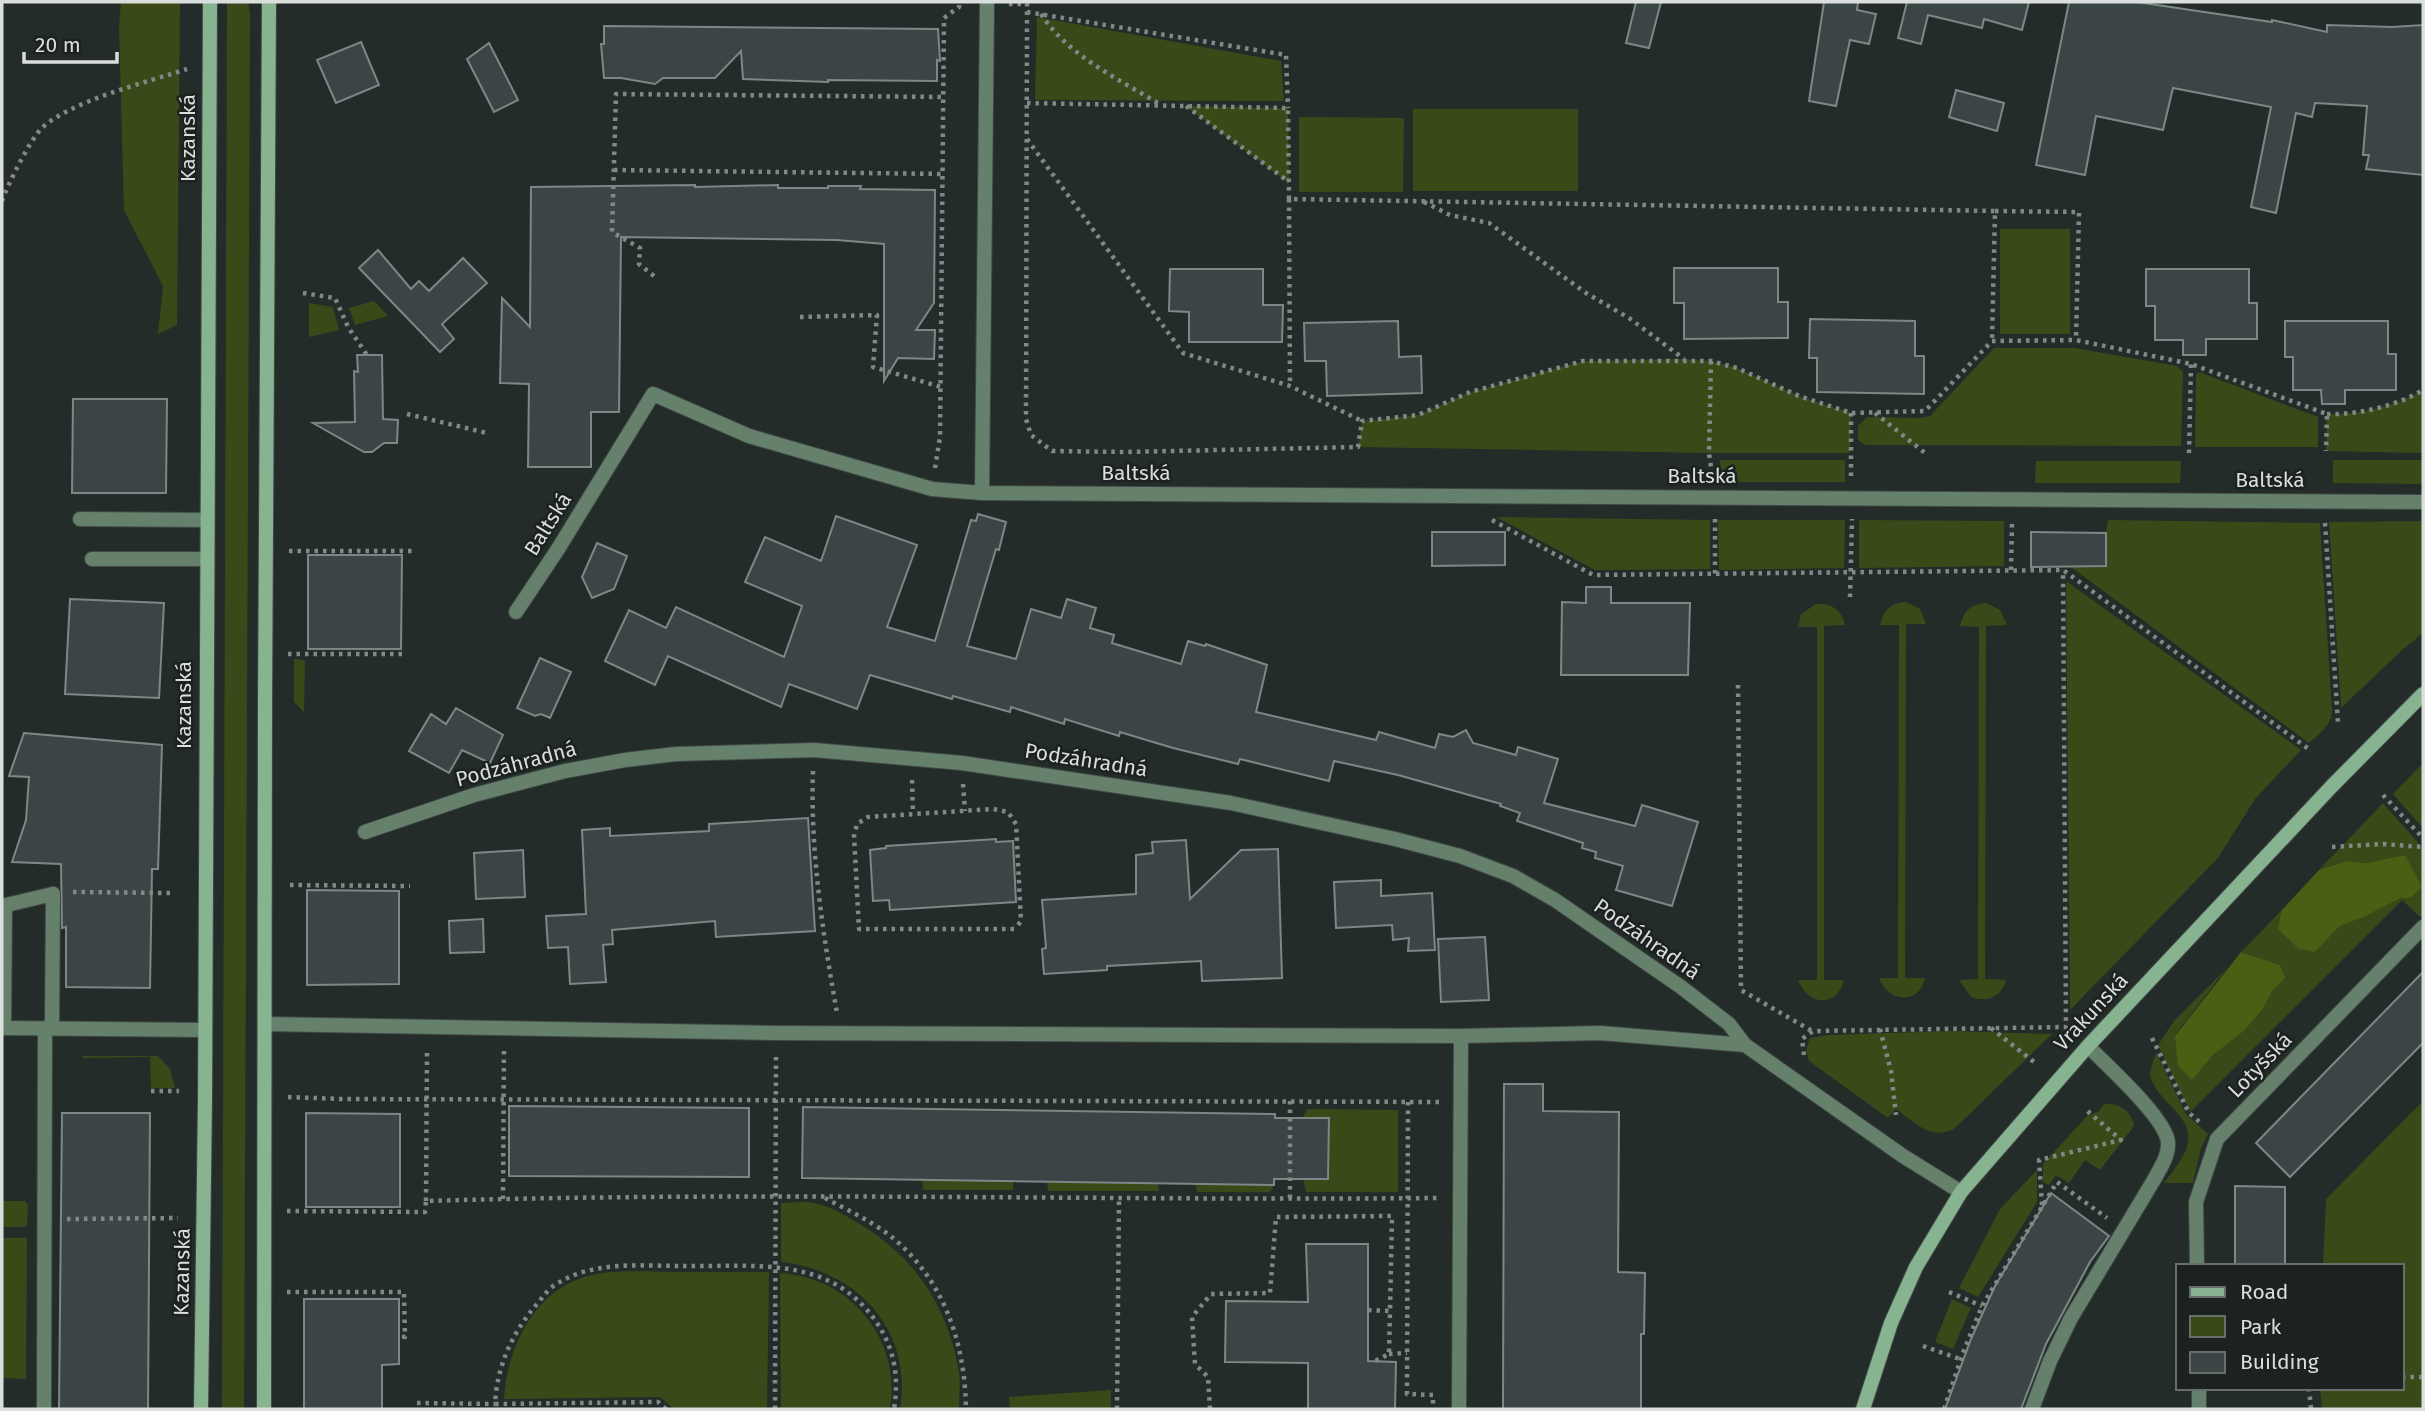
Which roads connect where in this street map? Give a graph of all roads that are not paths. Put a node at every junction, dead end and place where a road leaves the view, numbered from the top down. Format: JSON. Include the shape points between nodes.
{"nodes":[{"id":1,"x":210,"y":2,"type":"edge"},
{"id":2,"x":269,"y":2,"type":"edge"},
{"id":3,"x":987,"y":2,"type":"edge"},
{"id":4,"x":982,"y":493,"type":"junction"},
{"id":5,"x":2423,"y":502,"type":"edge"},
{"id":6,"x":80,"y":519,"type":"dead end"},
{"id":7,"x":206,"y":520,"type":"junction"},
{"id":8,"x":92,"y":559,"type":"dead end"},
{"id":9,"x":206,"y":559,"type":"junction"},
{"id":10,"x":516,"y":612,"type":"dead end"},
{"id":11,"x":2423,"y":694,"type":"edge"},
{"id":12,"x":365,"y":832,"type":"dead end"},
{"id":13,"x":3,"y":906,"type":"edge"},
{"id":14,"x":2423,"y":927,"type":"edge"},
{"id":15,"x":265,"y":1024,"type":"junction"},
{"id":16,"x":3,"y":1028,"type":"edge"},
{"id":17,"x":48,"y":1028,"type":"junction"},
{"id":18,"x":205,"y":1031,"type":"junction"},
{"id":19,"x":1461,"y":1036,"type":"junction"},
{"id":20,"x":1745,"y":1045,"type":"junction"},
{"id":21,"x":2088,"y":1046,"type":"junction"},
{"id":22,"x":1961,"y":1192,"type":"junction"},
{"id":23,"x":2197,"y":1264,"type":"edge"},
{"id":24,"x":2199,"y":1390,"type":"edge"},
{"id":25,"x":44,"y":1409,"type":"edge"},
{"id":26,"x":201,"y":1409,"type":"edge"},
{"id":27,"x":264,"y":1409,"type":"edge"},
{"id":28,"x":1459,"y":1409,"type":"edge"},
{"id":29,"x":1863,"y":1409,"type":"edge"},
{"id":30,"x":2032,"y":1409,"type":"edge"},
{"id":31,"x":2199,"y":1409,"type":"edge"}],
"edges":[{"from":1,"to":7,"type":"main road","name":"Kazanská"},
{"from":2,"to":15,"type":"main road"},
{"from":3,"to":4,"type":"street"},
{"from":4,"to":5,"type":"street","name":"Baltská"},
{"from":4,"to":10,"type":"street","name":"Baltská","via":[[932,489],[750,436],[653,394]]},
{"from":6,"to":7,"type":"street"},
{"from":7,"to":9,"type":"main road","name":"Kazanská"},
{"from":8,"to":9,"type":"street"},
{"from":9,"to":18,"type":"main road","name":"Kazanská"},
{"from":11,"to":21,"type":"main road","name":"Vrakunská"},
{"from":12,"to":20,"type":"street","name":"Podzáhradná","via":[[474,795],[577,768],[677,754],[814,750],[911,758],[1231,803],[1395,839],[1513,876],[1691,995],[1729,1024]]},
{"from":13,"to":16,"type":"street"},
{"from":13,"to":17,"type":"street","via":[[60,893]]},
{"from":14,"to":23,"type":"street","name":"Lotyšská","via":[[2217,1139],[2196,1202]]},
{"from":15,"to":19,"type":"street","via":[[776,1033]]},
{"from":15,"to":27,"type":"main road"},
{"from":16,"to":17,"type":"street"},
{"from":17,"to":18,"type":"street"},
{"from":17,"to":25,"type":"street"},
{"from":18,"to":26,"type":"main road","name":"Kazanská"},
{"from":19,"to":20,"type":"street","via":[[1600,1033]]},
{"from":19,"to":28,"type":"street"},
{"from":20,"to":22,"type":"street","name":"Podzáhradná"},
{"from":21,"to":22,"type":"main road","name":"Vrakunská"},
{"from":21,"to":30,"type":"street","via":[[2141,1101],[2168,1143],[2155,1178],[2071,1318]]},
{"from":22,"to":29,"type":"main road","name":"Vrakunská","via":[[1916,1267],[1891,1323]]},
{"from":24,"to":31,"type":"street"}]}
